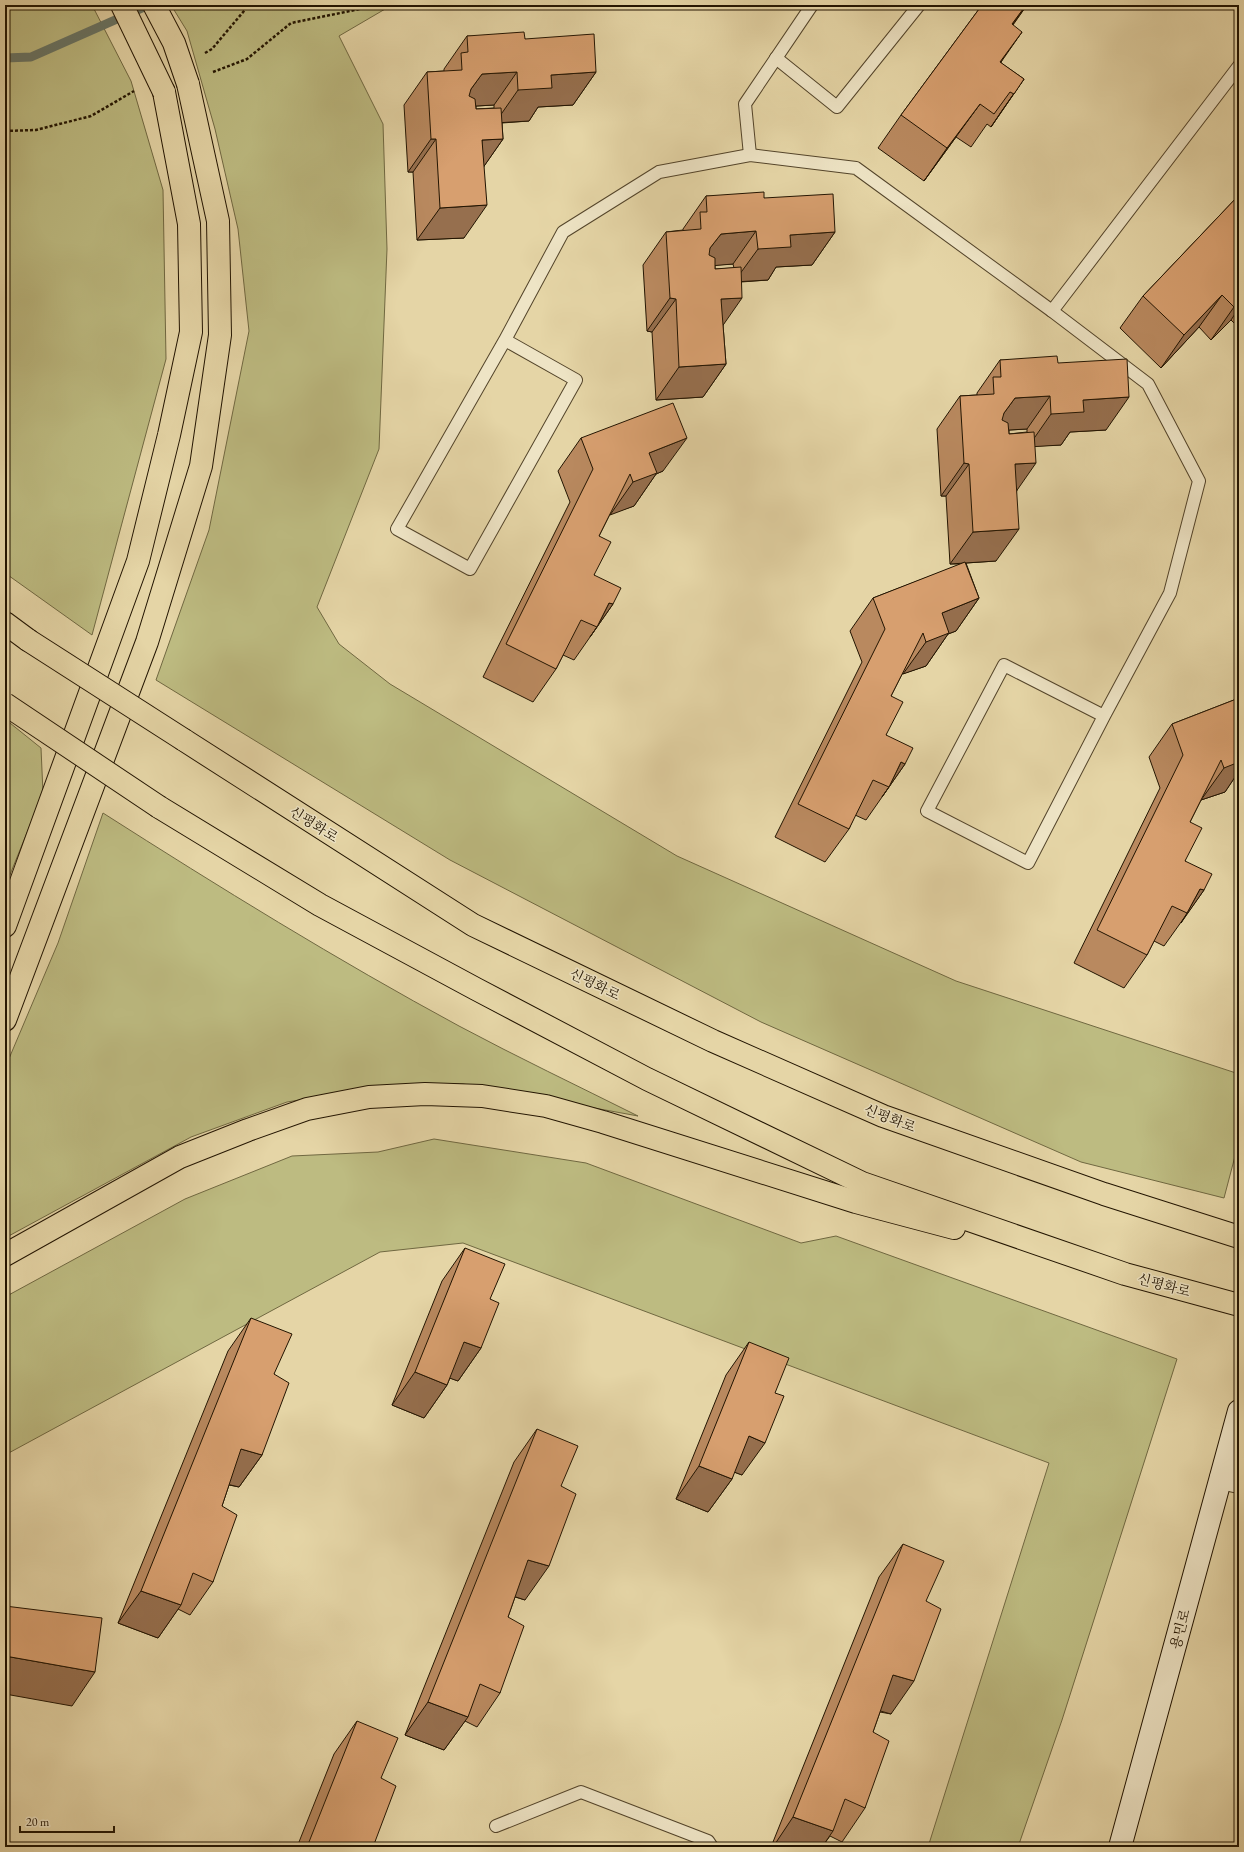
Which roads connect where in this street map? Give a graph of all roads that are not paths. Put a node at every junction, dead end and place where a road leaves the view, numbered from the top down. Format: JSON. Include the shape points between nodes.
{"nodes":[{"id":1,"x":122,"y":5,"type":"edge"},
{"id":2,"x":154,"y":5,"type":"edge"},
{"id":3,"x":812,"y":5,"type":"edge"},
{"id":4,"x":919,"y":5,"type":"edge"},
{"id":5,"x":776,"y":58,"type":"junction"},
{"id":6,"x":1239,"y":66,"type":"edge"},
{"id":7,"x":750,"y":155,"type":"junction"},
{"id":8,"x":1052,"y":311,"type":"junction"},
{"id":9,"x":505,"y":340,"type":"junction"},
{"id":10,"x":5,"y":623,"type":"edge"},
{"id":11,"x":5,"y":704,"type":"edge"},
{"id":12,"x":1104,"y":716,"type":"junction"},
{"id":13,"x":5,"y":926,"type":"edge"},
{"id":14,"x":5,"y":1020,"type":"edge"},
{"id":15,"x":859,"y":1192,"type":"junction"},
{"id":16,"x":1239,"y":1237,"type":"edge"},
{"id":17,"x":5,"y":1255,"type":"edge"},
{"id":18,"x":1239,"y":1305,"type":"edge"},
{"id":19,"x":1239,"y":1411,"type":"edge"},
{"id":20,"x":1230,"y":1480,"type":"edge"},
{"id":21,"x":496,"y":1826,"type":"dead end"},
{"id":22,"x":712,"y":1847,"type":"edge"},
{"id":23,"x":1120,"y":1847,"type":"edge"}],
"edges":[{"from":1,"to":13,"type":"highway","bridge":true,"via":[[164,92],[190,224],[191,332],[138,561]]},
{"from":2,"to":14,"type":"highway","bridge":true,"via":[[174,44],[197,79],[218,221],[220,335],[201,466],[147,642]]},
{"from":3,"to":5,"type":"lane"},
{"from":4,"to":5,"type":"lane","via":[[837,107]]},
{"from":5,"to":7,"type":"lane","via":[[744,104]]},
{"from":6,"to":8,"type":"lane"},
{"from":7,"to":8,"type":"lane","via":[[856,168]]},
{"from":7,"to":9,"type":"lane","via":[[659,172],[563,232]]},
{"from":8,"to":12,"type":"lane","via":[[1148,384],[1199,481],[1170,593]]},
{"from":9,"to":9,"type":"lane","via":[[397,529],[470,569],[576,380]]},
{"from":10,"to":16,"type":"highway","name":"신평화로","bridge":true,"via":[[474,926],[713,1041],[882,1116],[1104,1194]]},
{"from":11,"to":15,"type":"highway","name":"신평화로","bridge":true,"via":[[159,807],[320,905]]},
{"from":12,"to":12,"type":"lane","via":[[1028,863],[928,811],[1004,665]]},
{"from":15,"to":17,"type":"highway","via":[[546,1106],[482,1096],[425,1094],[369,1097],[307,1110],[180,1157]]},
{"from":15,"to":18,"type":"highway","name":"신평화로","via":[[1124,1274]]},
{"from":19,"to":20,"type":"street","name":"용민로"},
{"from":20,"to":23,"type":"street","name":"용민로"},
{"from":21,"to":22,"type":"lane","via":[[581,1792],[708,1841]]}]}
